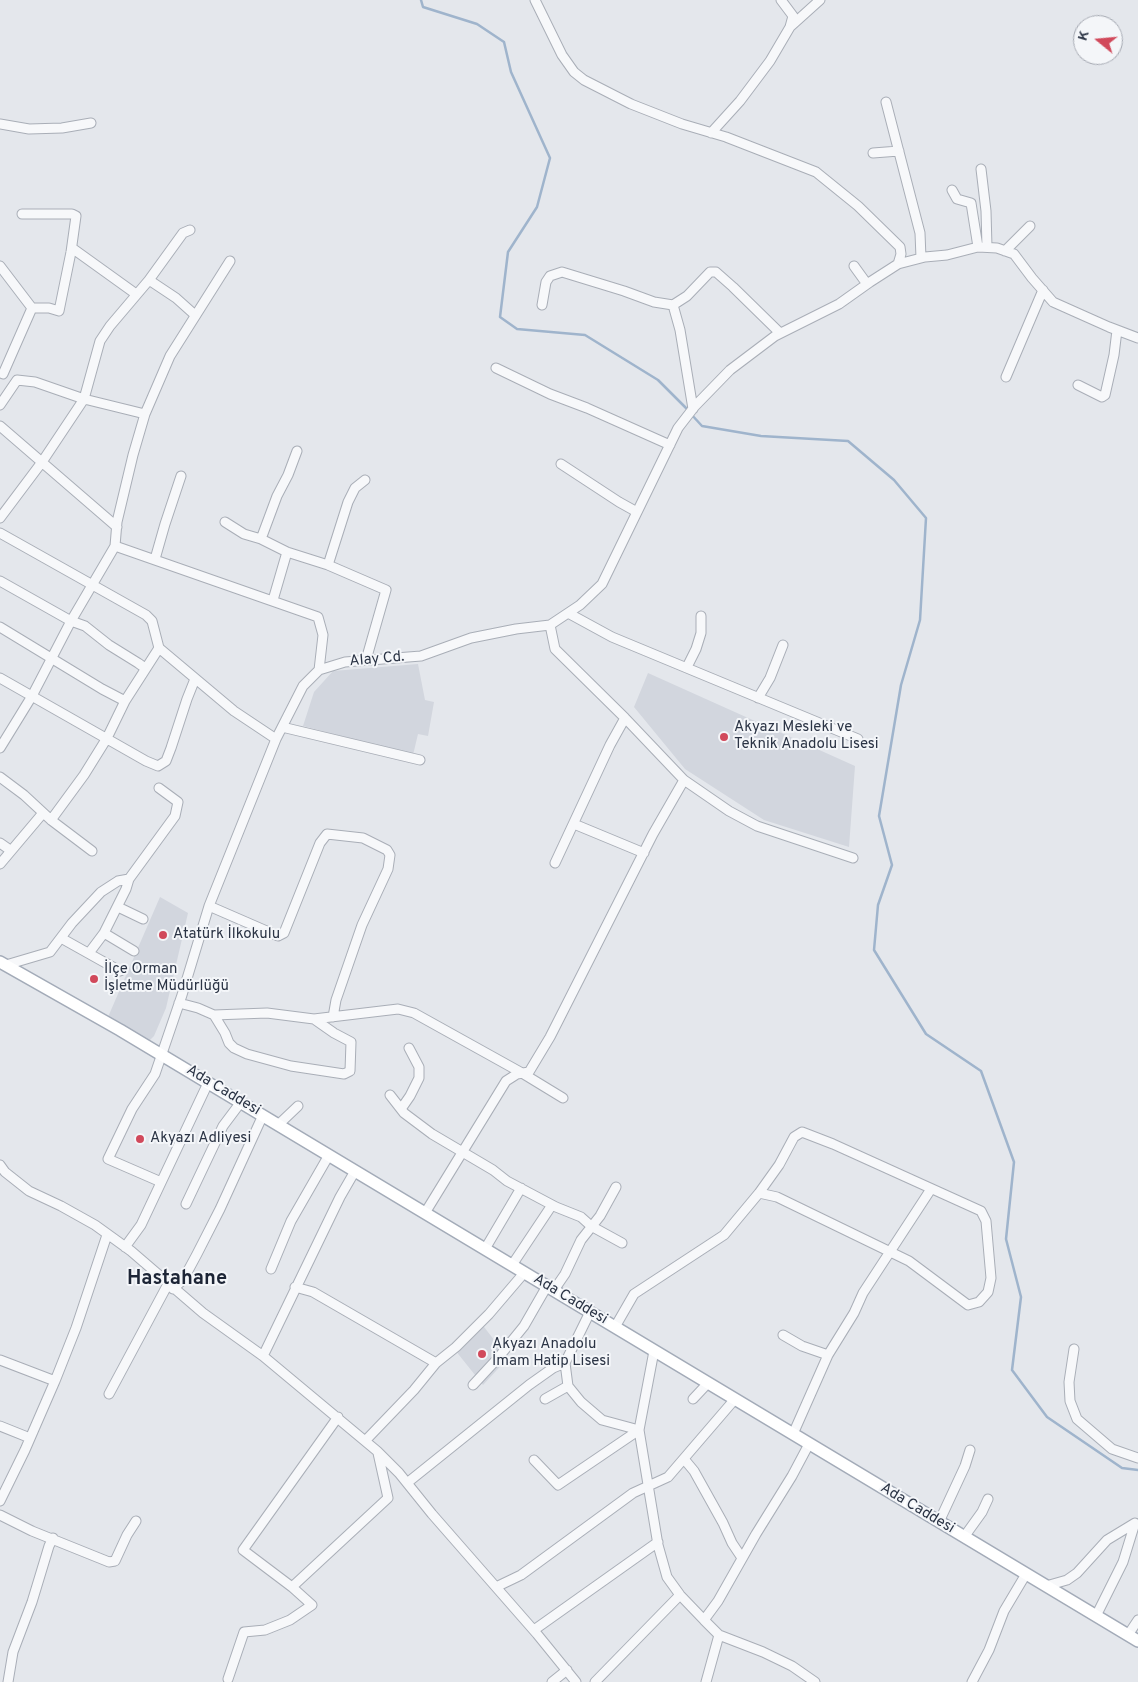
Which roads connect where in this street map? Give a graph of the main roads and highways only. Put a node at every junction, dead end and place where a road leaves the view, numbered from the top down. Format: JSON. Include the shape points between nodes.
{"nodes":[{"id":1,"x":3,"y":963,"type":"edge"},
{"id":2,"x":1133,"y":1638,"type":"edge"}],
"edges":[{"from":1,"to":2,"type":"main road","name":"Ada Caddesi","via":[[278,1124]]}]}
